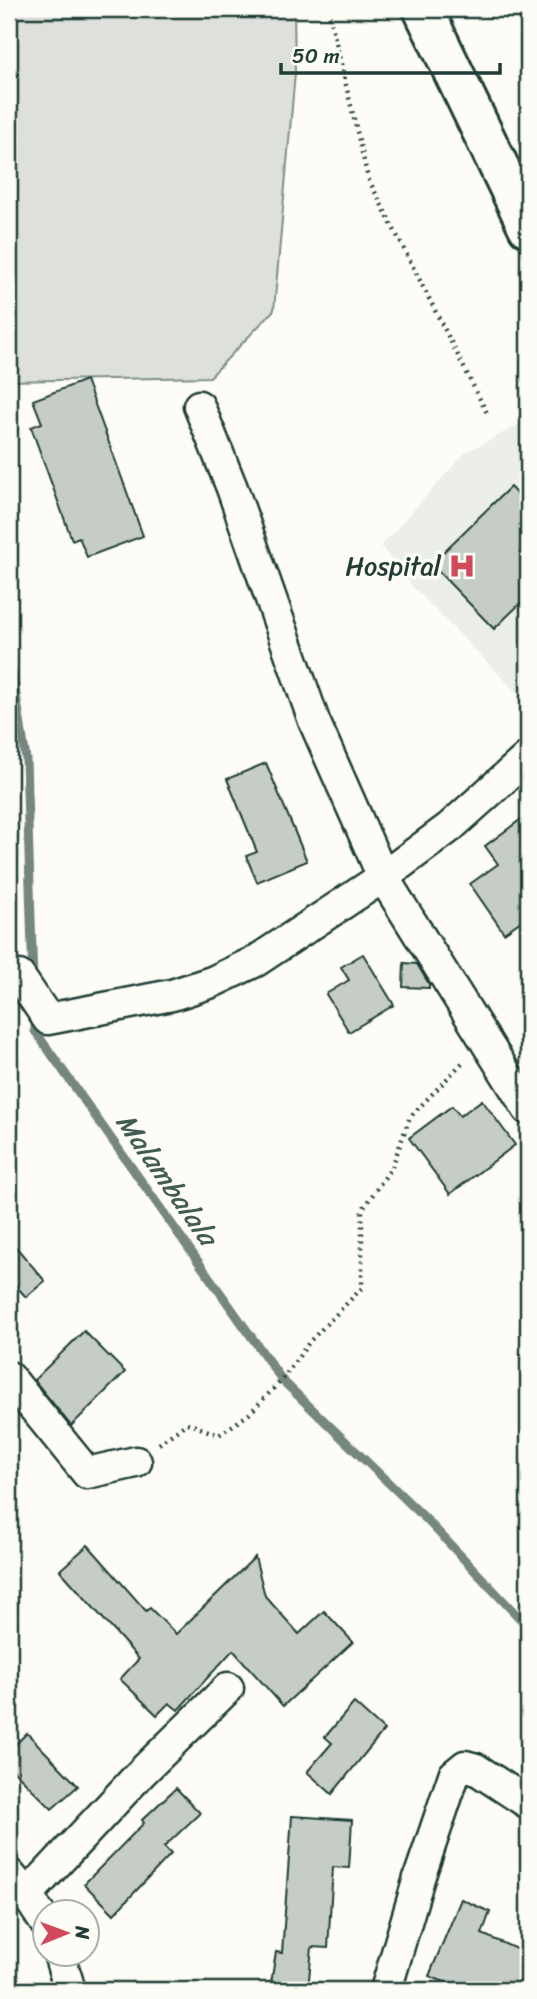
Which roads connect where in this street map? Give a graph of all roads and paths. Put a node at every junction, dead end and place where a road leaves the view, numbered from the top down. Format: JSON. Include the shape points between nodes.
{"nodes":[{"id":1,"x":328,"y":9,"type":"edge"},
{"id":2,"x":423,"y":9,"type":"edge"},
{"id":3,"x":528,"y":227,"type":"edge"},
{"id":4,"x":199,"y":406,"type":"dead end"},
{"id":5,"x":488,"y":415,"type":"dead end"},
{"id":6,"x":528,"y":757,"type":"edge"},
{"id":7,"x":383,"y":877,"type":"junction"},
{"id":8,"x":19,"y":976,"type":"dead end"},
{"id":9,"x":484,"y":1040,"type":"junction"},
{"id":10,"x":528,"y":1109,"type":"edge"},
{"id":11,"x":9,"y":1377,"type":"edge"},
{"id":12,"x":136,"y":1462,"type":"joint"},
{"id":13,"x":228,"y":1688,"type":"dead end"},
{"id":14,"x":528,"y":1803,"type":"edge"},
{"id":15,"x":18,"y":1885,"type":"edge"},
{"id":16,"x":32,"y":1904,"type":"edge"},
{"id":17,"x":63,"y":1968,"type":"edge"},
{"id":18,"x":70,"y":1990,"type":"edge"},
{"id":19,"x":386,"y":1990,"type":"edge"}],
"edges":[{"from":1,"to":5,"type":"path","via":[[368,178]]},
{"from":2,"to":3,"type":"street"},
{"from":4,"to":7,"type":"street","via":[[314,721]]},
{"from":6,"to":7,"type":"street","via":[[450,827]]},
{"from":7,"to":8,"type":"street","via":[[256,961],[172,995],[48,1019]]},
{"from":7,"to":9,"type":"street"},
{"from":9,"to":10,"type":"street"},
{"from":9,"to":12,"type":"path","via":[[410,1117],[392,1167],[362,1210],[362,1288],[249,1414],[219,1435],[187,1423]]},
{"from":11,"to":12,"type":"street","via":[[87,1473]]},
{"from":13,"to":15,"type":"street"},
{"from":14,"to":19,"type":"street","via":[[476,1769],[465,1766],[454,1775]]},
{"from":15,"to":16,"type":"street"},
{"from":17,"to":18,"type":"street"}]}
